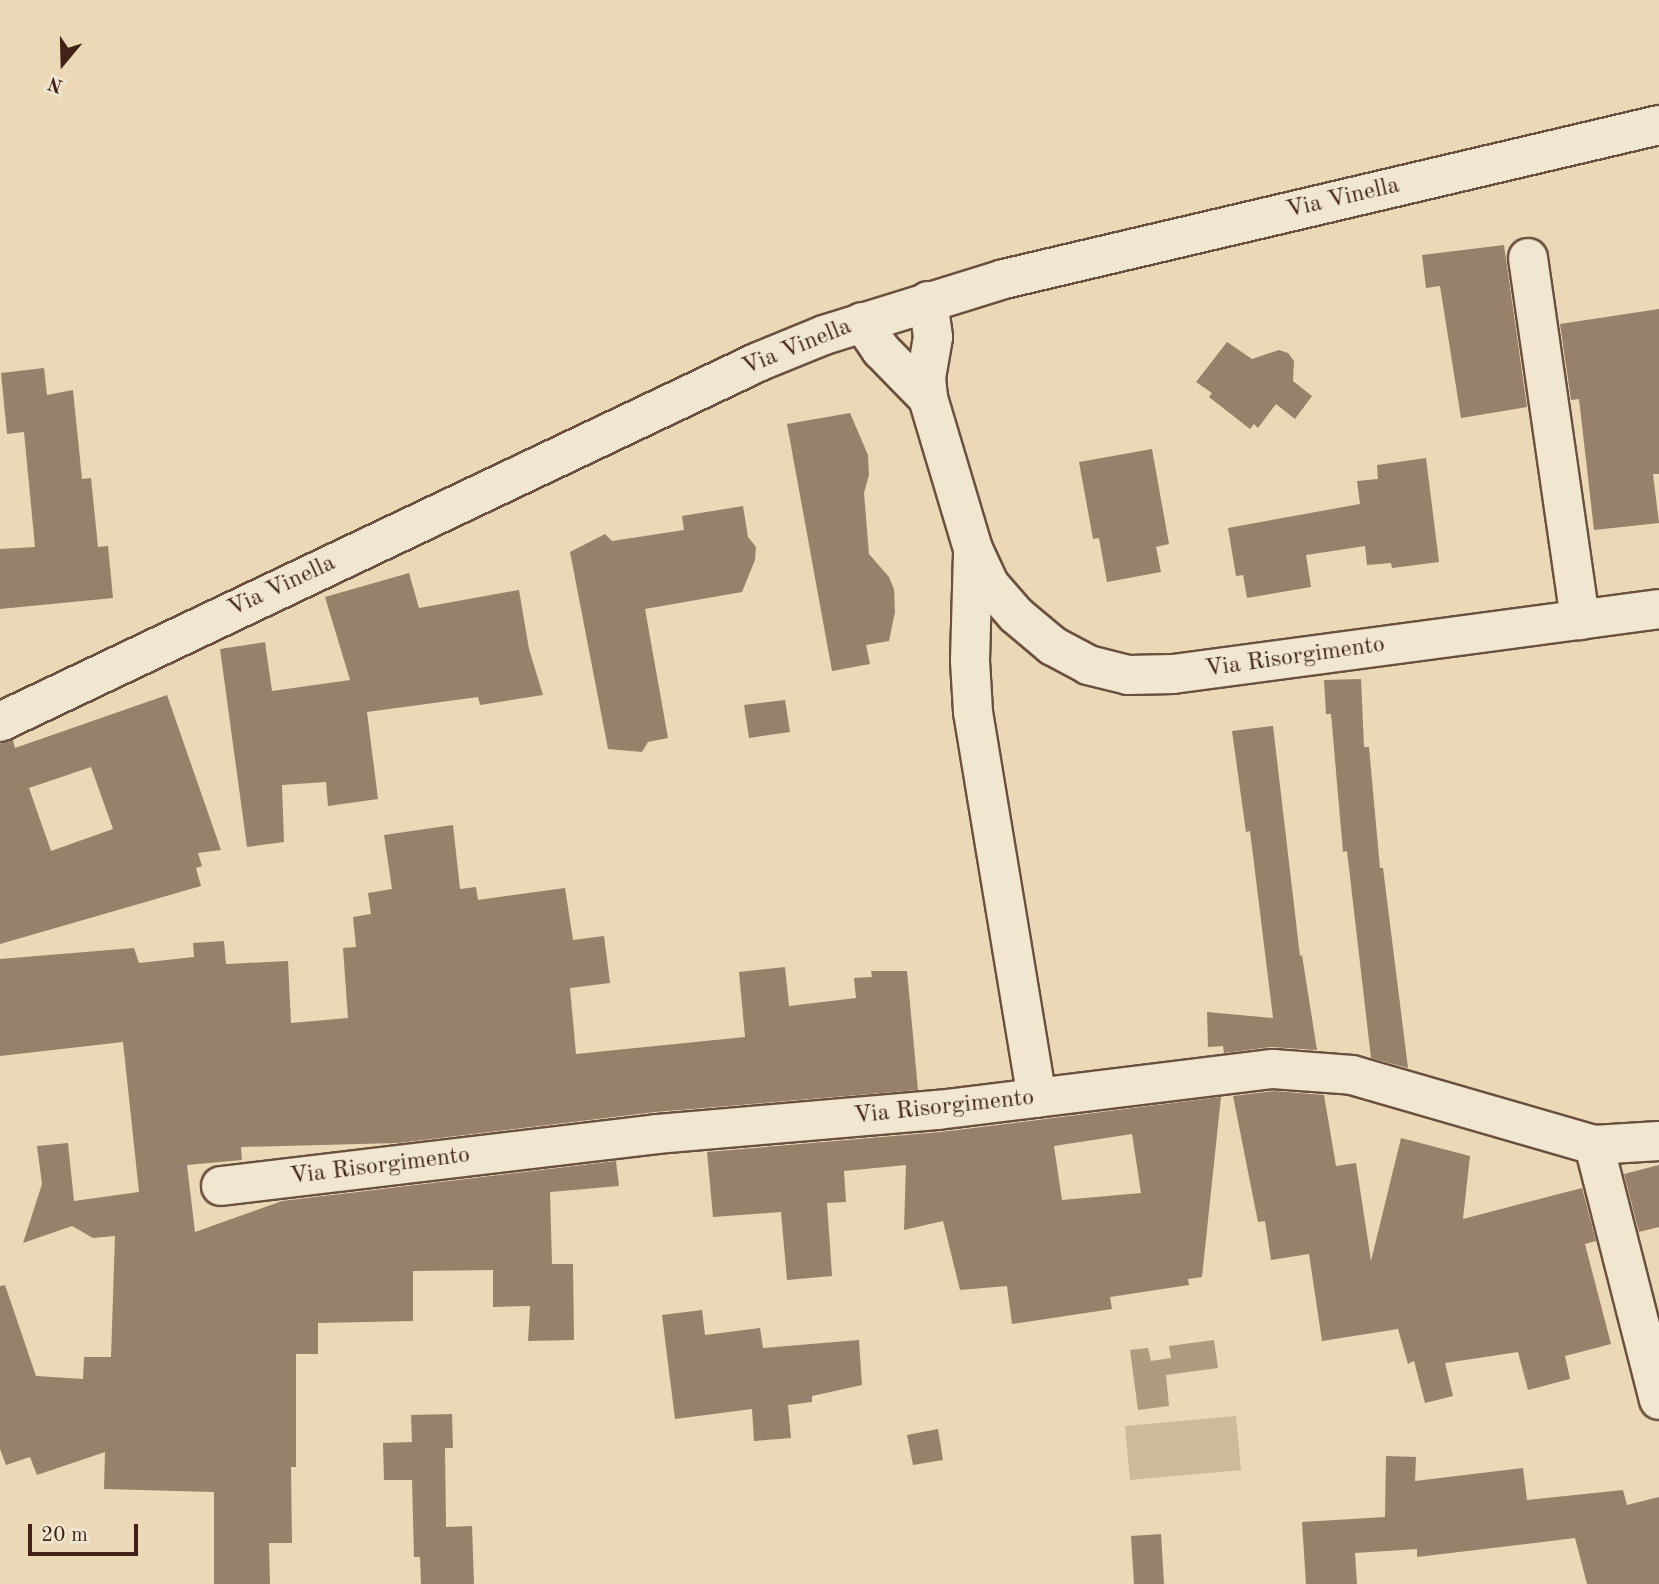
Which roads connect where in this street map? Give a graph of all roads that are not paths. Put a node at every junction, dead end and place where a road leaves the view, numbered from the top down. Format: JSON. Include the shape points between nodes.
{"nodes":[{"id":1,"x":1655,"y":123,"type":"edge"},
{"id":2,"x":1528,"y":258,"type":"dead end"},
{"id":3,"x":928,"y":301,"type":"junction"},
{"id":4,"x":862,"y":323,"type":"junction"},
{"id":5,"x":928,"y":398,"type":"junction"},
{"id":6,"x":973,"y":549,"type":"junction"},
{"id":7,"x":1659,"y":610,"type":"edge"},
{"id":8,"x":1580,"y":620,"type":"junction"},
{"id":9,"x":0,"y":722,"type":"edge"},
{"id":10,"x":1037,"y":1098,"type":"junction"},
{"id":11,"x":1659,"y":1141,"type":"edge"},
{"id":12,"x":1594,"y":1145,"type":"junction"},
{"id":13,"x":221,"y":1186,"type":"dead end"},
{"id":14,"x":1659,"y":1400,"type":"edge"}],
"edges":[{"from":1,"to":3,"type":"street","name":"Via Vinella"},
{"from":2,"to":8,"type":"street"},
{"from":3,"to":4,"type":"street","name":"Via Vinella"},
{"from":3,"to":5,"type":"street","via":[[933,337],[926,378]]},
{"from":4,"to":5,"type":"street","via":[[881,351]]},
{"from":4,"to":9,"type":"street","name":"Via Vinella","via":[[758,362]]},
{"from":5,"to":6,"type":"street","name":"Via Risorgimento"},
{"from":6,"to":8,"type":"street","name":"Via Risorgimento","via":[[989,584],[1053,646],[1088,665],[1128,675],[1173,674]]},
{"from":6,"to":10,"type":"street","via":[[973,712]]},
{"from":7,"to":8,"type":"street","name":"Via Risorgimento"},
{"from":10,"to":12,"type":"street","name":"Via Risorgimento","via":[[1273,1069],[1337,1073]]},
{"from":10,"to":13,"type":"street","name":"Via Risorgimento","via":[[938,1111],[657,1134]]},
{"from":11,"to":12,"type":"street","name":"Via Risorgimento"},
{"from":12,"to":14,"type":"street"}]}
